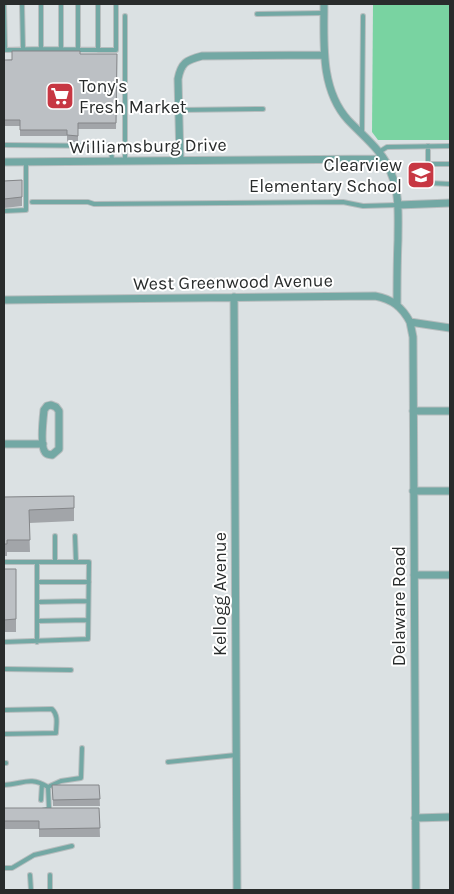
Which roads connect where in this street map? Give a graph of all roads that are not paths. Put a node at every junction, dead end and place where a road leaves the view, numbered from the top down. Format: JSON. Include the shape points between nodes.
{"nodes":[{"id":1,"x":4,"y":4,"type":"edge"},
{"id":2,"x":22,"y":4,"type":"edge"},
{"id":3,"x":41,"y":4,"type":"edge"},
{"id":4,"x":61,"y":4,"type":"edge"},
{"id":5,"x":78,"y":4,"type":"edge"},
{"id":6,"x":98,"y":4,"type":"edge"},
{"id":7,"x":116,"y":4,"type":"edge"},
{"id":8,"x":324,"y":4,"type":"edge"},
{"id":9,"x":324,"y":13,"type":"junction"},
{"id":10,"x":257,"y":14,"type":"dead end"},
{"id":11,"x":125,"y":16,"type":"dead end"},
{"id":12,"x":363,"y":16,"type":"dead end"},
{"id":13,"x":23,"y":49,"type":"junction"},
{"id":14,"x":41,"y":49,"type":"junction"},
{"id":15,"x":61,"y":49,"type":"junction"},
{"id":16,"x":4,"y":50,"type":"edge"},
{"id":17,"x":78,"y":50,"type":"junction"},
{"id":18,"x":98,"y":50,"type":"junction"},
{"id":19,"x":324,"y":55,"type":"junction"},
{"id":20,"x":263,"y":109,"type":"dead end"},
{"id":21,"x":179,"y":110,"type":"junction"},
{"id":22,"x":362,"y":134,"type":"junction"},
{"id":23,"x":4,"y":145,"type":"edge"},
{"id":24,"x":428,"y":146,"type":"junction"},
{"id":25,"x":450,"y":146,"type":"edge"},
{"id":26,"x":381,"y":156,"type":"junction"},
{"id":27,"x":180,"y":160,"type":"junction"},
{"id":28,"x":112,"y":161,"type":"junction"},
{"id":29,"x":124,"y":161,"type":"junction"},
{"id":30,"x":4,"y":162,"type":"edge"},
{"id":31,"x":26,"y":162,"type":"junction"},
{"id":32,"x":428,"y":164,"type":"junction"},
{"id":33,"x":450,"y":164,"type":"edge"},
{"id":34,"x":18,"y":183,"type":"edge"},
{"id":35,"x":26,"y":183,"type":"junction"},
{"id":36,"x":450,"y":184,"type":"edge"},
{"id":37,"x":32,"y":202,"type":"dead end"},
{"id":38,"x":450,"y":203,"type":"edge"},
{"id":39,"x":398,"y":205,"type":"junction"},
{"id":40,"x":4,"y":211,"type":"edge"},
{"id":41,"x":234,"y":297,"type":"junction"},
{"id":42,"x":4,"y":300,"type":"edge"},
{"id":43,"x":397,"y":305,"type":"junction"},
{"id":44,"x":410,"y":322,"type":"junction"},
{"id":45,"x":450,"y":328,"type":"edge"},
{"id":46,"x":413,"y":411,"type":"junction"},
{"id":47,"x":450,"y":411,"type":"edge"},
{"id":48,"x":4,"y":444,"type":"edge"},
{"id":49,"x":43,"y":444,"type":"junction"},
{"id":50,"x":450,"y":491,"type":"edge"},
{"id":51,"x":413,"y":492,"type":"junction"},
{"id":52,"x":55,"y":536,"type":"dead end"},
{"id":53,"x":75,"y":536,"type":"dead end"},
{"id":54,"x":4,"y":562,"type":"edge"},
{"id":55,"x":37,"y":562,"type":"junction"},
{"id":56,"x":55,"y":562,"type":"junction"},
{"id":57,"x":76,"y":562,"type":"junction"},
{"id":58,"x":414,"y":575,"type":"junction"},
{"id":59,"x":450,"y":575,"type":"edge"},
{"id":60,"x":37,"y":582,"type":"junction"},
{"id":61,"x":89,"y":582,"type":"junction"},
{"id":62,"x":88,"y":601,"type":"junction"},
{"id":63,"x":37,"y":602,"type":"junction"},
{"id":64,"x":88,"y":620,"type":"junction"},
{"id":65,"x":37,"y":621,"type":"junction"},
{"id":66,"x":4,"y":642,"type":"edge"},
{"id":67,"x":37,"y":642,"type":"junction"},
{"id":68,"x":4,"y":669,"type":"edge"},
{"id":69,"x":71,"y":670,"type":"dead end"},
{"id":70,"x":4,"y":710,"type":"edge"},
{"id":71,"x":4,"y":734,"type":"edge"},
{"id":72,"x":82,"y":748,"type":"dead end"},
{"id":73,"x":236,"y":755,"type":"junction"},
{"id":74,"x":168,"y":762,"type":"dead end"},
{"id":75,"x":42,"y":784,"type":"junction"},
{"id":76,"x":4,"y":785,"type":"edge"},
{"id":77,"x":48,"y":787,"type":"junction"},
{"id":78,"x":41,"y":800,"type":"dead end"},
{"id":79,"x":41,"y":812,"type":"edge"},
{"id":80,"x":450,"y":817,"type":"edge"},
{"id":81,"x":415,"y":818,"type":"junction"},
{"id":82,"x":72,"y":846,"type":"dead end"},
{"id":83,"x":4,"y":868,"type":"edge"},
{"id":84,"x":30,"y":875,"type":"dead end"},
{"id":85,"x":50,"y":875,"type":"dead end"},
{"id":86,"x":31,"y":890,"type":"edge"},
{"id":87,"x":50,"y":890,"type":"edge"},
{"id":88,"x":237,"y":890,"type":"edge"},
{"id":89,"x":416,"y":890,"type":"edge"}],
"edges":[{"from":1,"to":16,"type":"lane"},
{"from":2,"to":13,"type":"lane"},
{"from":3,"to":14,"type":"lane"},
{"from":4,"to":15,"type":"lane"},
{"from":5,"to":17,"type":"lane"},
{"from":6,"to":18,"type":"lane"},
{"from":7,"to":18,"type":"lane","via":[[116,50]]},
{"from":8,"to":9,"type":"street"},
{"from":9,"to":10,"type":"lane"},
{"from":9,"to":19,"type":"street"},
{"from":11,"to":29,"type":"lane"},
{"from":12,"to":22,"type":"lane"},
{"from":13,"to":14,"type":"lane"},
{"from":13,"to":16,"type":"lane"},
{"from":14,"to":15,"type":"lane"},
{"from":15,"to":17,"type":"lane"},
{"from":17,"to":18,"type":"lane"},
{"from":19,"to":21,"type":"street","via":[[202,56],[192,59],[180,68]]},
{"from":19,"to":22,"type":"street","via":[[328,81],[337,102]]},
{"from":20,"to":21,"type":"lane"},
{"from":21,"to":27,"type":"street"},
{"from":22,"to":26,"type":"street"},
{"from":23,"to":28,"type":"lane","via":[[111,146]]},
{"from":24,"to":25,"type":"lane"},
{"from":24,"to":26,"type":"lane","via":[[387,147]]},
{"from":24,"to":32,"type":"lane"},
{"from":26,"to":27,"type":"street","name":"Williamsburg Drive"},
{"from":26,"to":39,"type":"street","via":[[396,186]]},
{"from":27,"to":29,"type":"street","name":"Williamsburg Drive"},
{"from":28,"to":29,"type":"street","name":"Williamsburg Drive"},
{"from":28,"to":31,"type":"street","name":"Williamsburg Drive"},
{"from":30,"to":31,"type":"street","name":"Williamsburg Drive"},
{"from":31,"to":35,"type":"lane"},
{"from":32,"to":33,"type":"lane"},
{"from":32,"to":36,"type":"lane","via":[[429,183]]},
{"from":34,"to":35,"type":"lane"},
{"from":35,"to":40,"type":"lane","via":[[26,210]]},
{"from":37,"to":39,"type":"lane","via":[[343,202],[363,206]]},
{"from":38,"to":39,"type":"street"},
{"from":39,"to":43,"type":"street"},
{"from":41,"to":42,"type":"street","name":"West Greenwood Avenue"},
{"from":41,"to":43,"type":"street","name":"West Greenwood Avenue","via":[[375,296]]},
{"from":41,"to":73,"type":"street","name":"Kellogg Avenue"},
{"from":43,"to":44,"type":"street"},
{"from":44,"to":45,"type":"street"},
{"from":44,"to":46,"type":"street","name":"Delaware Road"},
{"from":46,"to":47,"type":"street"},
{"from":46,"to":51,"type":"street","name":"Delaware Road"},
{"from":48,"to":49,"type":"street"},
{"from":49,"to":49,"type":"street","via":[[44,410],[47,406],[56,407],[59,449],[52,455],[46,454]]},
{"from":50,"to":51,"type":"street"},
{"from":51,"to":58,"type":"street","name":"Delaware Road"},
{"from":52,"to":56,"type":"lane"},
{"from":53,"to":57,"type":"lane"},
{"from":54,"to":55,"type":"lane"},
{"from":55,"to":56,"type":"lane"},
{"from":55,"to":60,"type":"lane"},
{"from":56,"to":57,"type":"lane"},
{"from":57,"to":61,"type":"lane","via":[[89,562]]},
{"from":58,"to":59,"type":"street"},
{"from":58,"to":81,"type":"street","name":"Delaware Road"},
{"from":60,"to":61,"type":"lane"},
{"from":60,"to":63,"type":"lane"},
{"from":61,"to":62,"type":"lane"},
{"from":62,"to":63,"type":"lane"},
{"from":62,"to":64,"type":"lane"},
{"from":63,"to":65,"type":"lane"},
{"from":64,"to":65,"type":"lane"},
{"from":64,"to":67,"type":"lane","via":[[88,639]]},
{"from":65,"to":67,"type":"lane"},
{"from":66,"to":67,"type":"lane"},
{"from":68,"to":69,"type":"lane"},
{"from":70,"to":71,"type":"lane","via":[[52,709],[57,718],[56,734]]},
{"from":72,"to":77,"type":"lane","via":[[81,778]]},
{"from":73,"to":74,"type":"lane"},
{"from":73,"to":88,"type":"street","name":"Kellogg Avenue"},
{"from":75,"to":76,"type":"lane","via":[[30,780]]},
{"from":75,"to":77,"type":"lane"},
{"from":75,"to":78,"type":"lane"},
{"from":77,"to":79,"type":"lane","via":[[49,808]]},
{"from":80,"to":81,"type":"street"},
{"from":81,"to":89,"type":"street","name":"Delaware Road"},
{"from":82,"to":83,"type":"lane","via":[[34,855],[12,868]]},
{"from":84,"to":86,"type":"lane"},
{"from":85,"to":87,"type":"lane"}]}
